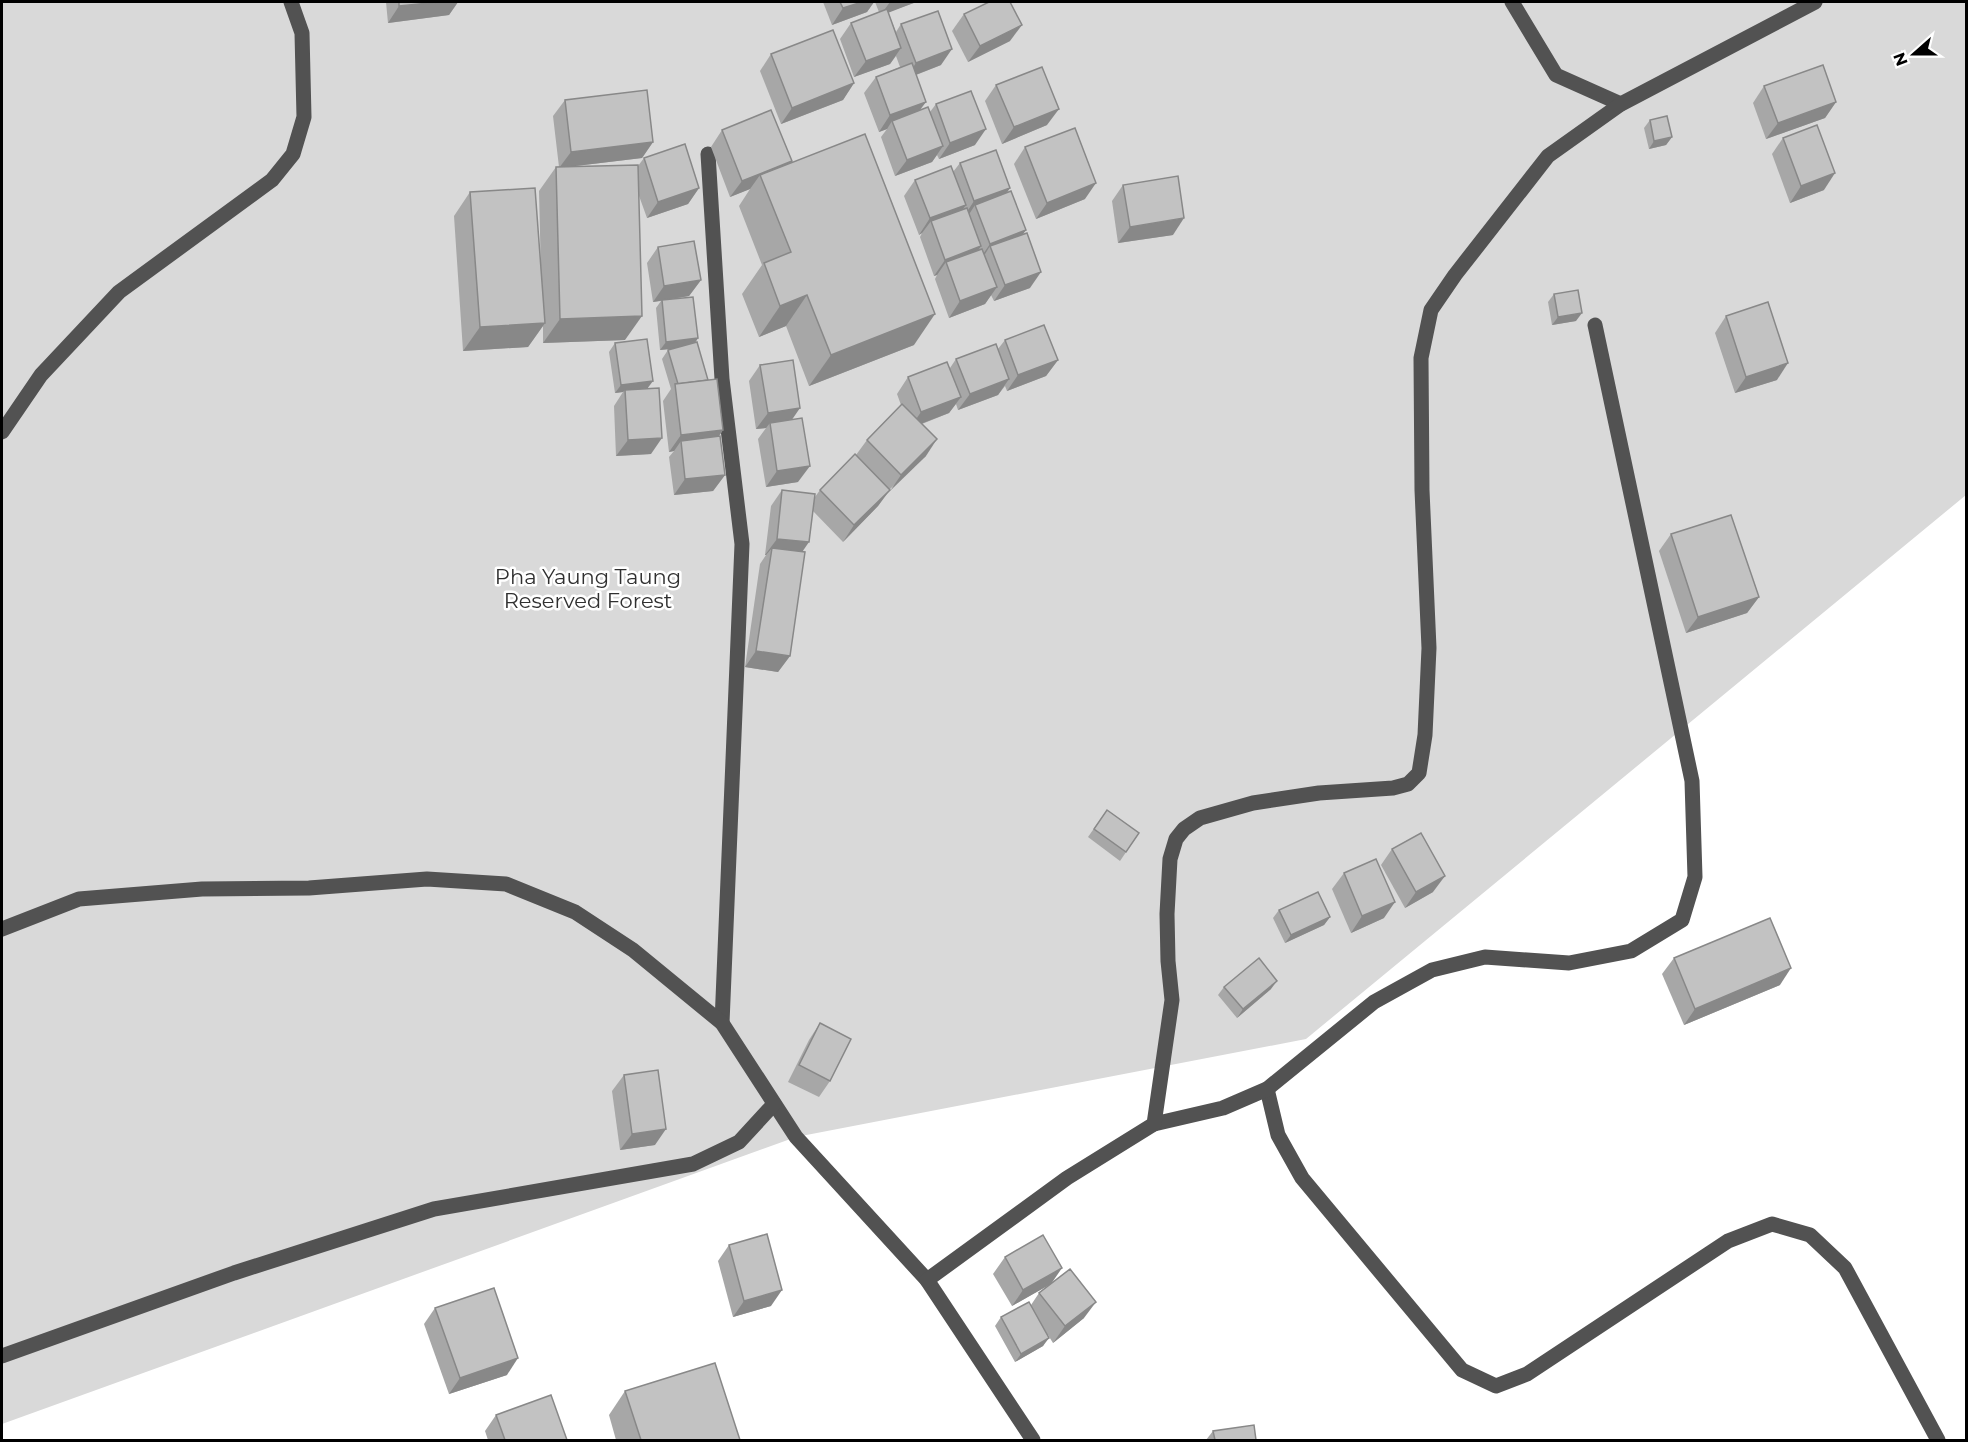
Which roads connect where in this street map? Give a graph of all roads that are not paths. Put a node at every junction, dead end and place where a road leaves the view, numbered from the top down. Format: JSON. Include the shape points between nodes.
{"nodes":[{"id":1,"x":291,"y":2,"type":"edge"},
{"id":2,"x":1512,"y":2,"type":"edge"},
{"id":3,"x":1815,"y":2,"type":"edge"},
{"id":4,"x":1621,"y":104,"type":"junction"},
{"id":5,"x":708,"y":154,"type":"dead end"},
{"id":6,"x":1595,"y":325,"type":"dead end"},
{"id":7,"x":2,"y":432,"type":"edge"},
{"id":8,"x":2,"y":929,"type":"edge"},
{"id":9,"x":722,"y":1023,"type":"junction"},
{"id":10,"x":1267,"y":1089,"type":"junction"},
{"id":11,"x":774,"y":1104,"type":"junction"},
{"id":12,"x":1154,"y":1124,"type":"junction"},
{"id":13,"x":927,"y":1280,"type":"junction"},
{"id":14,"x":2,"y":1356,"type":"edge"},
{"id":15,"x":1033,"y":1440,"type":"edge"},
{"id":16,"x":1938,"y":1440,"type":"edge"}],
"edges":[{"from":1,"to":7,"type":"street","via":[[302,33],[304,117],[293,154],[272,180],[119,292],[41,375]]},
{"from":2,"to":4,"type":"street","via":[[1556,75]]},
{"from":3,"to":4,"type":"street"},
{"from":4,"to":12,"type":"street","via":[[1548,156],[1431,310],[1421,358],[1429,648],[1419,773],[1408,784],[1393,788],[1253,803],[1200,818],[1176,839],[1170,859],[1167,914],[1172,1000]]},
{"from":5,"to":9,"type":"street","via":[[723,379],[742,544]]},
{"from":6,"to":10,"type":"street","via":[[1692,781],[1695,877],[1682,920],[1631,951],[1569,963],[1485,957],[1432,970],[1374,1002]]},
{"from":8,"to":9,"type":"street","via":[[79,898],[427,879],[506,884],[585,918],[633,950]]},
{"from":9,"to":11,"type":"street"},
{"from":10,"to":12,"type":"street","via":[[1223,1108]]},
{"from":10,"to":16,"type":"street","via":[[1278,1135],[1302,1178],[1462,1370],[1496,1386],[1527,1374],[1728,1241],[1772,1224],[1810,1235],[1845,1268]]},
{"from":11,"to":13,"type":"street","via":[[796,1137]]},
{"from":11,"to":14,"type":"street","via":[[739,1142],[693,1164],[434,1209],[234,1273]]},
{"from":12,"to":13,"type":"street","via":[[1067,1178]]},
{"from":13,"to":15,"type":"street"}]}
